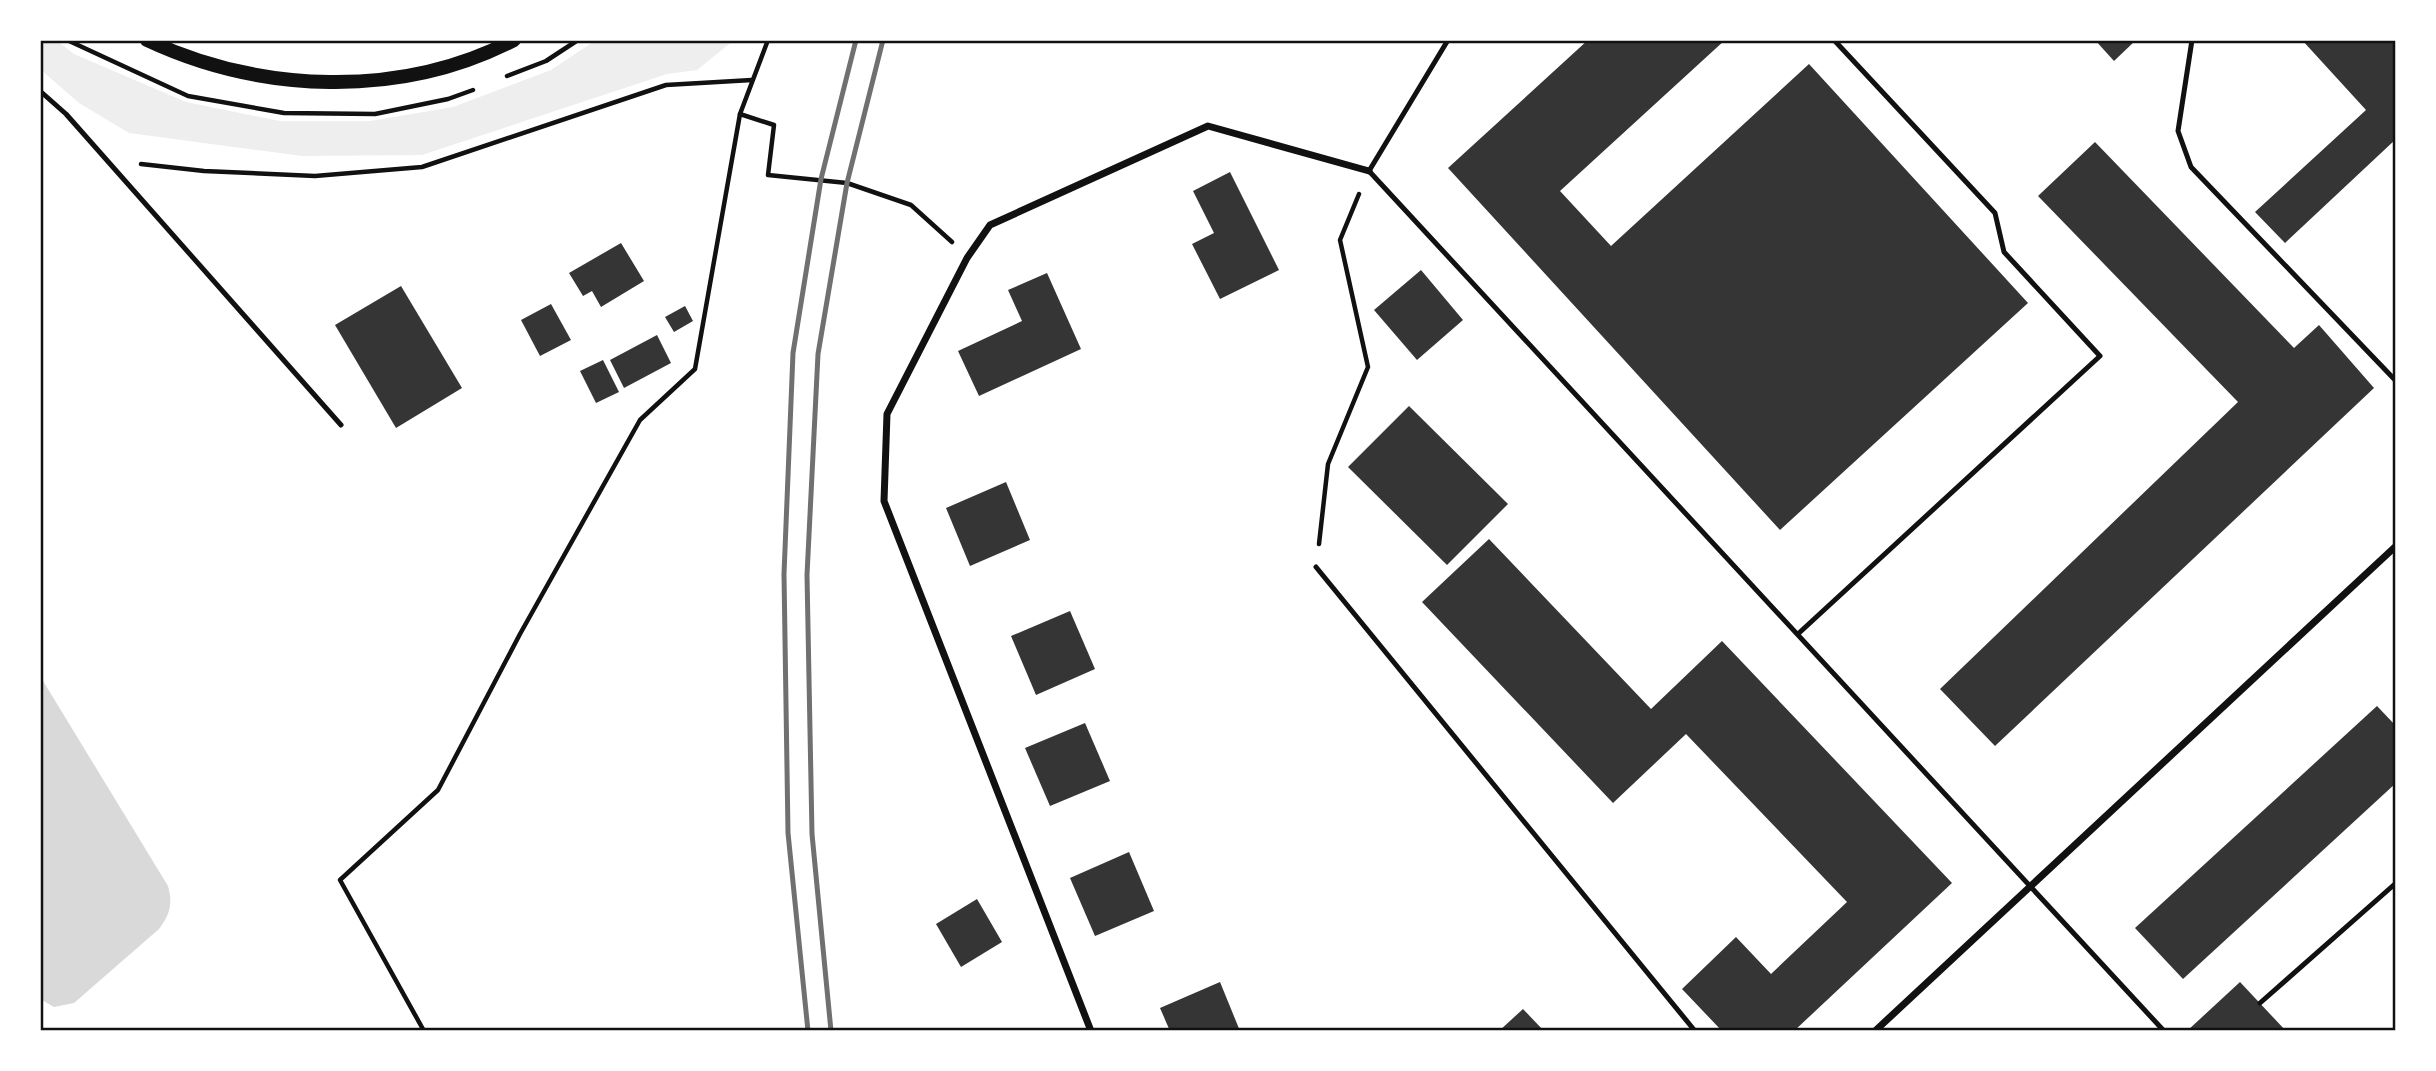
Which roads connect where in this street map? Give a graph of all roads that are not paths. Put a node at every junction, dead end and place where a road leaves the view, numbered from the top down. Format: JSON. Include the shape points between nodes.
{"nodes":[{"id":1,"x":147,"y":40,"type":"edge"},
{"id":2,"x":514,"y":40,"type":"edge"},
{"id":3,"x":1448,"y":40,"type":"edge"},
{"id":4,"x":1834,"y":40,"type":"edge"},
{"id":5,"x":2192,"y":40,"type":"edge"},
{"id":6,"x":40,"y":91,"type":"edge"},
{"id":7,"x":1369,"y":171,"type":"junction"},
{"id":8,"x":2396,"y":381,"type":"edge"},
{"id":9,"x":341,"y":425,"type":"dead end"},
{"id":10,"x":2396,"y":546,"type":"edge"},
{"id":11,"x":1316,"y":567,"type":"road end"},
{"id":12,"x":1799,"y":633,"type":"junction"},
{"id":13,"x":2396,"y":883,"type":"edge"},
{"id":14,"x":2032,"y":884,"type":"junction"},
{"id":15,"x":2260,"y":1003,"type":"dead end"},
{"id":16,"x":1091,"y":1031,"type":"edge"},
{"id":17,"x":1695,"y":1031,"type":"edge"},
{"id":18,"x":1875,"y":1031,"type":"edge"},
{"id":19,"x":2164,"y":1031,"type":"edge"}],
"edges":[{"from":1,"to":2,"type":"main road","via":[[244,75],[319,83],[409,73],[478,55]]},
{"from":3,"to":7,"type":"lane"},
{"from":4,"to":12,"type":"lane","via":[[1995,213],[2004,252],[2101,356]]},
{"from":5,"to":8,"type":"lane","via":[[2178,131],[2191,167]]},
{"from":6,"to":9,"type":"lane","via":[[66,114]]},
{"from":7,"to":12,"type":"lane"},
{"from":7,"to":16,"type":"street","via":[[1208,126],[990,225],[968,258],[887,414],[884,501]]},
{"from":10,"to":14,"type":"street"},
{"from":11,"to":17,"type":"lane"},
{"from":12,"to":14,"type":"lane"},
{"from":13,"to":15,"type":"lane"},
{"from":14,"to":18,"type":"street"},
{"from":14,"to":19,"type":"lane"}]}
